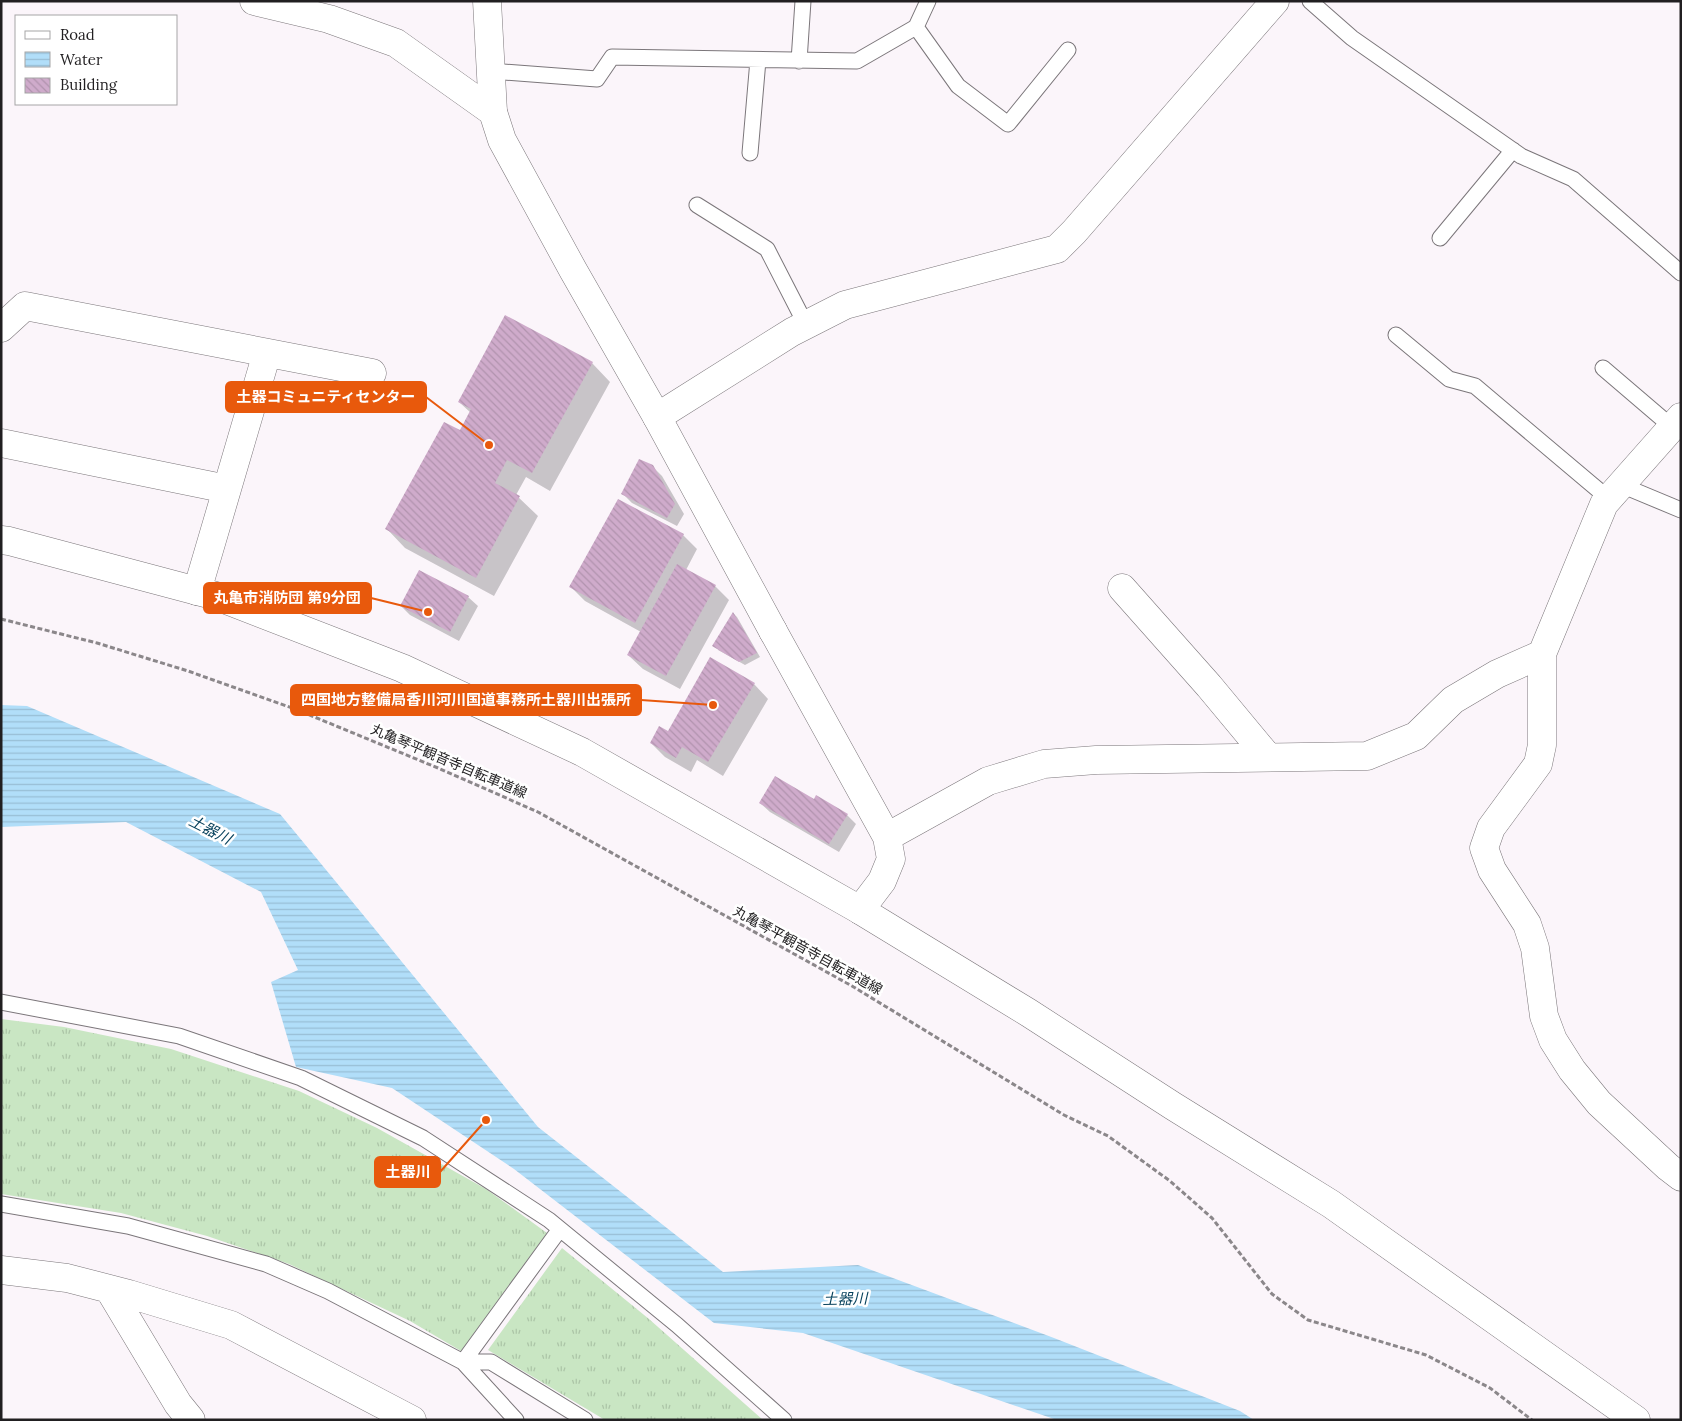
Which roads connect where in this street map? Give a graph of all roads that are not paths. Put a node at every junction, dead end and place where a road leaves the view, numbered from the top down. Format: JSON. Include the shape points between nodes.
{"nodes":[{"id":1,"x":254,"y":1,"type":"edge"},
{"id":2,"x":487,"y":1,"type":"edge"},
{"id":3,"x":803,"y":1,"type":"edge"},
{"id":4,"x":928,"y":1,"type":"edge"},
{"id":5,"x":1274,"y":1,"type":"edge"},
{"id":6,"x":1310,"y":1,"type":"edge"},
{"id":7,"x":916,"y":27,"type":"junction"},
{"id":8,"x":1068,"y":50,"type":"dead end"},
{"id":9,"x":758,"y":60,"type":"junction"},
{"id":10,"x":799,"y":60,"type":"junction"},
{"id":11,"x":490,"y":71,"type":"junction"},
{"id":12,"x":493,"y":112,"type":"junction"},
{"id":13,"x":1513,"y":150,"type":"junction"},
{"id":14,"x":750,"y":153,"type":"dead end"},
{"id":15,"x":698,"y":205,"type":"dead end"},
{"id":16,"x":1440,"y":238,"type":"dead end"},
{"id":17,"x":1681,"y":273,"type":"edge"},
{"id":18,"x":806,"y":325,"type":"junction"},
{"id":19,"x":1,"y":328,"type":"edge"},
{"id":20,"x":1396,"y":336,"type":"dead end"},
{"id":21,"x":267,"y":353,"type":"junction"},
{"id":22,"x":1603,"y":368,"type":"dead end"},
{"id":23,"x":372,"y":373,"type":"dead end"},
{"id":24,"x":657,"y":418,"type":"junction"},
{"id":25,"x":1676,"y":422,"type":"edge"},
{"id":26,"x":1,"y":442,"type":"edge"},
{"id":27,"x":227,"y":489,"type":"junction"},
{"id":28,"x":1615,"y":492,"type":"junction"},
{"id":29,"x":1681,"y":510,"type":"edge"},
{"id":30,"x":1,"y":540,"type":"edge"},
{"id":31,"x":1122,"y":588,"type":"dead end"},
{"id":32,"x":197,"y":591,"type":"junction"},
{"id":33,"x":1542,"y":654,"type":"junction"},
{"id":34,"x":1268,"y":758,"type":"junction"},
{"id":35,"x":887,"y":837,"type":"junction"},
{"id":36,"x":860,"y":910,"type":"junction"},
{"id":37,"x":1,"y":1002,"type":"edge"},
{"id":38,"x":1681,"y":1177,"type":"edge"},
{"id":39,"x":1,"y":1204,"type":"edge"},
{"id":40,"x":560,"y":1229,"type":"junction"},
{"id":41,"x":1,"y":1270,"type":"edge"},
{"id":42,"x":109,"y":1289,"type":"junction"},
{"id":43,"x":463,"y":1362,"type":"junction"},
{"id":44,"x":191,"y":1420,"type":"edge"},
{"id":45,"x":412,"y":1420,"type":"edge"},
{"id":46,"x":516,"y":1420,"type":"edge"},
{"id":47,"x":585,"y":1420,"type":"edge"},
{"id":48,"x":784,"y":1420,"type":"edge"},
{"id":49,"x":1636,"y":1420,"type":"edge"}],
"edges":[{"from":1,"to":12,"type":"street","via":[[328,19],[396,43]]},
{"from":2,"to":11,"type":"street"},
{"from":3,"to":10,"type":"lane"},
{"from":4,"to":7,"type":"lane"},
{"from":5,"to":18,"type":"street","via":[[1057,249],[845,305]]},
{"from":6,"to":13,"type":"lane","via":[[1352,38]]},
{"from":7,"to":8,"type":"lane","via":[[958,86],[1008,124]]},
{"from":7,"to":10,"type":"lane","via":[[857,62]]},
{"from":9,"to":10,"type":"lane"},
{"from":9,"to":11,"type":"lane","via":[[612,57],[597,79]]},
{"from":9,"to":14,"type":"lane"},
{"from":11,"to":12,"type":"street"},
{"from":12,"to":24,"type":"street","via":[[502,140]]},
{"from":13,"to":16,"type":"lane"},
{"from":13,"to":17,"type":"lane","via":[[1573,179]]},
{"from":15,"to":18,"type":"lane","via":[[767,249]]},
{"from":18,"to":24,"type":"street"},
{"from":19,"to":21,"type":"street","via":[[25,306]]},
{"from":20,"to":28,"type":"lane","via":[[1449,379],[1475,386]]},
{"from":21,"to":23,"type":"street"},
{"from":21,"to":27,"type":"street"},
{"from":22,"to":25,"type":"lane"},
{"from":24,"to":35,"type":"street"},
{"from":25,"to":28,"type":"street"},
{"from":26,"to":27,"type":"street"},
{"from":27,"to":32,"type":"street"},
{"from":28,"to":29,"type":"lane"},
{"from":28,"to":33,"type":"street","via":[[1604,504]]},
{"from":30,"to":32,"type":"street"},
{"from":31,"to":34,"type":"street"},
{"from":32,"to":36,"type":"street","via":[[402,668],[582,752]]},
{"from":33,"to":34,"type":"street","via":[[1497,674],[1453,700],[1416,736],[1366,756]]},
{"from":33,"to":38,"type":"street","via":[[1542,745],[1538,764],[1491,828],[1484,848],[1492,870],[1527,924],[1535,948],[1544,1016],[1553,1040],[1599,1103]]},
{"from":34,"to":35,"type":"street","via":[[1096,760],[1044,764],[988,782]]},
{"from":35,"to":36,"type":"street","via":[[891,859],[882,881]]},
{"from":36,"to":49,"type":"street","via":[[1331,1204]]},
{"from":37,"to":40,"type":"lane","via":[[179,1036],[301,1078],[423,1138]]},
{"from":39,"to":43,"type":"lane","via":[[128,1226],[266,1264],[328,1291]]},
{"from":40,"to":43,"type":"lane"},
{"from":40,"to":48,"type":"lane","via":[[677,1325]]},
{"from":41,"to":42,"type":"street","via":[[67,1278]]},
{"from":42,"to":44,"type":"street","via":[[178,1404]]},
{"from":42,"to":45,"type":"street","via":[[231,1325]]},
{"from":43,"to":46,"type":"lane"},
{"from":43,"to":47,"type":"lane","via":[[491,1362]]}]}
